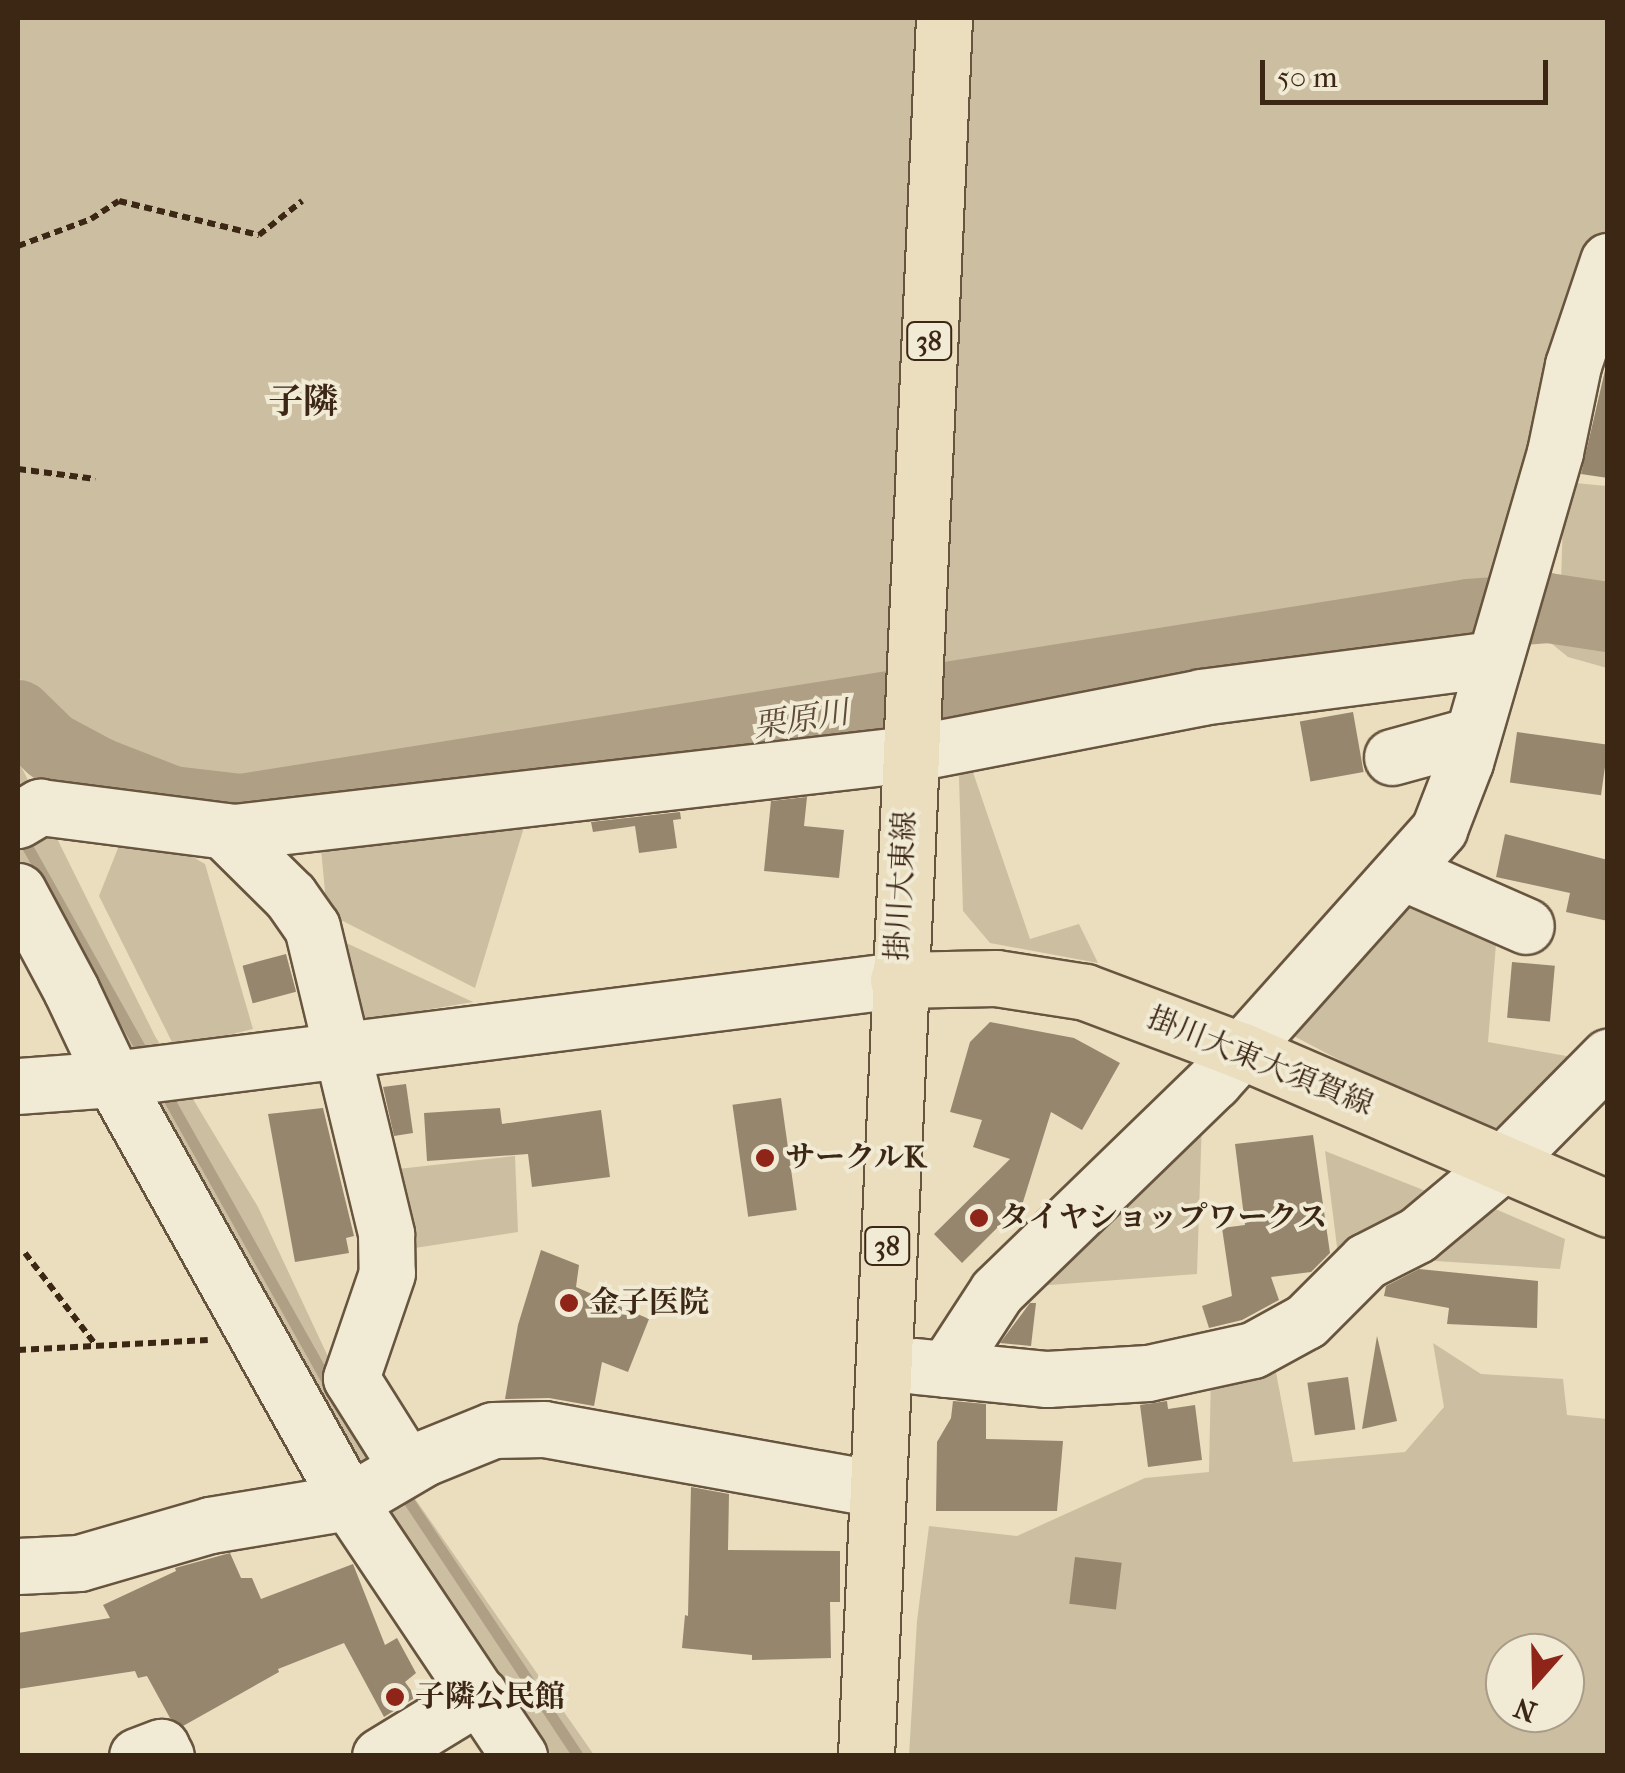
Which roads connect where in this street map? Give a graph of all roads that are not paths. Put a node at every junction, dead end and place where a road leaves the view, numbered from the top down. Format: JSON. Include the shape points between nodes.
{"nodes":[{"id":1,"x":944,"y":18,"type":"edge"},
{"id":2,"x":1608,"y":262,"type":"edge"},
{"id":3,"x":1496,"y":649,"type":"junction"},
{"id":4,"x":1472,"y":735,"type":"junction"},
{"id":5,"x":910,"y":746,"type":"junction"},
{"id":6,"x":1392,"y":756,"type":"dead end"},
{"id":7,"x":29,"y":814,"type":"edge"},
{"id":8,"x":224,"y":831,"type":"junction"},
{"id":9,"x":1403,"y":872,"type":"junction"},
{"id":10,"x":18,"y":891,"type":"edge"},
{"id":11,"x":1526,"y":926,"type":"dead end"},
{"id":12,"x":898,"y":980,"type":"junction"},
{"id":13,"x":341,"y":1048,"type":"junction"},
{"id":14,"x":1242,"y":1051,"type":"junction"},
{"id":15,"x":1608,"y":1057,"type":"edge"},
{"id":16,"x":118,"y":1078,"type":"junction"},
{"id":17,"x":18,"y":1086,"type":"edge"},
{"id":18,"x":1502,"y":1164,"type":"junction"},
{"id":19,"x":1608,"y":1209,"type":"edge"},
{"id":20,"x":883,"y":1363,"type":"junction"},
{"id":21,"x":946,"y":1369,"type":"junction"},
{"id":22,"x":380,"y":1484,"type":"junction"},
{"id":23,"x":876,"y":1489,"type":"junction"},
{"id":24,"x":18,"y":1566,"type":"edge"},
{"id":25,"x":480,"y":1695,"type":"junction"},
{"id":26,"x":137,"y":1756,"type":"edge"},
{"id":27,"x":166,"y":1756,"type":"edge"},
{"id":28,"x":380,"y":1756,"type":"edge"},
{"id":29,"x":519,"y":1756,"type":"edge"},
{"id":30,"x":866,"y":1756,"type":"edge"}],
"edges":[{"from":1,"to":5,"type":"main road","name":"掛川大東線","number":"38"},
{"from":2,"to":3,"type":"street","via":[[1572,365],[1555,452]]},
{"from":3,"to":4,"type":"street"},
{"from":3,"to":5,"type":"street"},
{"from":4,"to":6,"type":"street"},
{"from":4,"to":9,"type":"street","via":[[1439,830]]},
{"from":5,"to":8,"type":"street"},
{"from":5,"to":12,"type":"main road","name":"掛川大東線","number":"38"},
{"from":7,"to":8,"type":"street"},
{"from":8,"to":13,"type":"street","via":[[312,927]]},
{"from":9,"to":11,"type":"street"},
{"from":9,"to":14,"type":"street"},
{"from":10,"to":16,"type":"street"},
{"from":12,"to":13,"type":"street"},
{"from":12,"to":14,"type":"main road","name":"掛川大東大須賀線","via":[[996,978],[1085,992]]},
{"from":12,"to":20,"type":"main road","name":"掛川大東線","number":"38"},
{"from":13,"to":16,"type":"street"},
{"from":13,"to":22,"type":"street","via":[[386,1234],[386,1273],[351,1378]]},
{"from":14,"to":18,"type":"main road","name":"掛川大東大須賀線"},
{"from":14,"to":21,"type":"street","via":[[997,1291]]},
{"from":15,"to":18,"type":"street"},
{"from":16,"to":17,"type":"street"},
{"from":16,"to":22,"type":"street","via":[[254,1338]]},
{"from":18,"to":19,"type":"main road","name":"掛川大東大須賀線"},
{"from":18,"to":21,"type":"street","via":[[1417,1235],[1366,1261],[1306,1321],[1253,1350],[1148,1374],[1047,1379]]},
{"from":20,"to":21,"type":"street"},
{"from":20,"to":23,"type":"main road","name":"掛川大東線","number":"38"},
{"from":22,"to":23,"type":"street","via":[[493,1430],[544,1430]]},
{"from":22,"to":24,"type":"street","via":[[79,1563]]},
{"from":22,"to":25,"type":"street"},
{"from":23,"to":30,"type":"main road","name":"掛川大東線","number":"38"},
{"from":25,"to":28,"type":"street"},
{"from":25,"to":29,"type":"street"},
{"from":26,"to":27,"type":"street","via":[[161,1746]]}]}
